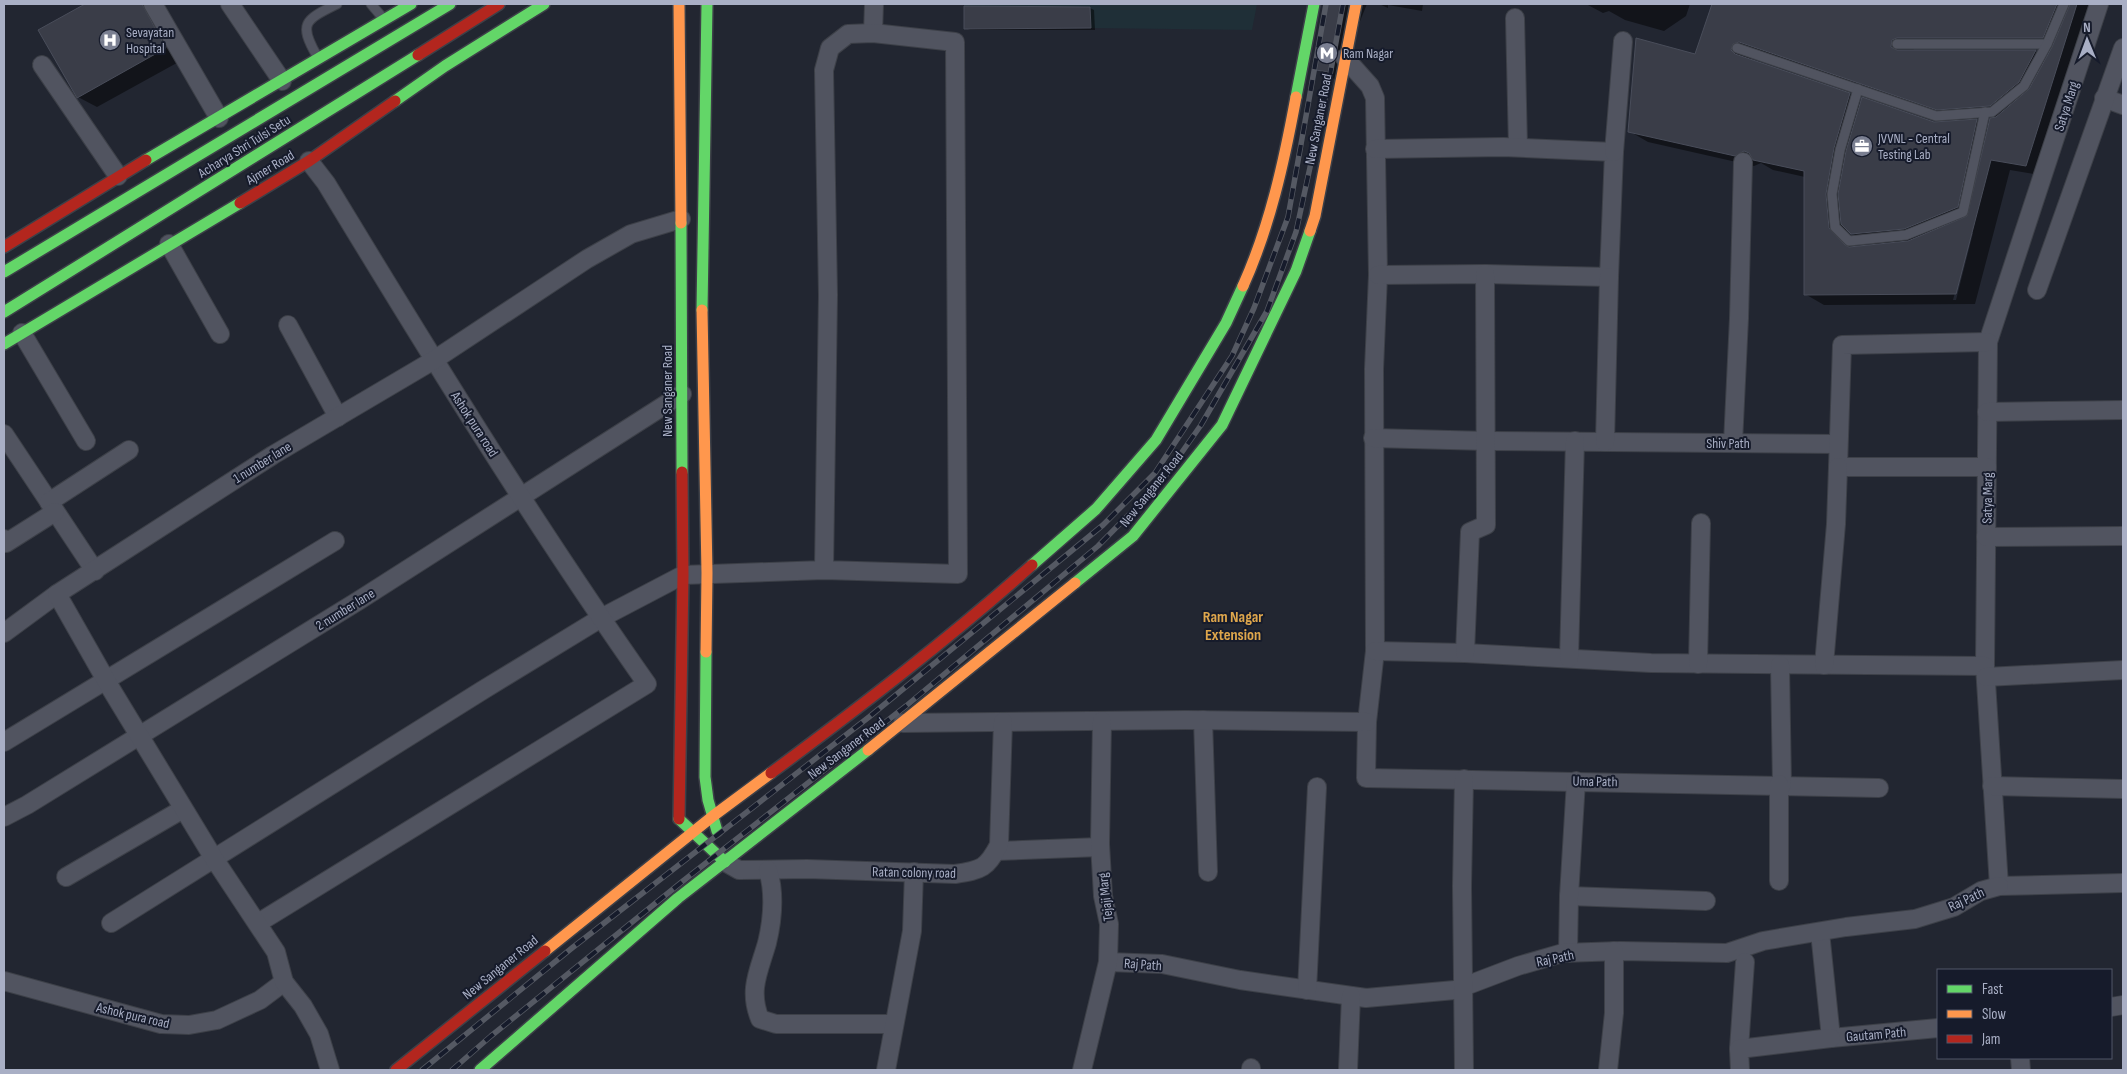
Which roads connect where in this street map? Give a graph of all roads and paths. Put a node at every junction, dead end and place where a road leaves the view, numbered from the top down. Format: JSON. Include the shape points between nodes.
{"nodes":[{"id":1,"x":153,"y":4,"type":"edge"},
{"id":2,"x":230,"y":4,"type":"edge"},
{"id":3,"x":337,"y":4,"type":"edge"},
{"id":4,"x":371,"y":4,"type":"edge"},
{"id":5,"x":411,"y":4,"type":"edge"},
{"id":6,"x":450,"y":4,"type":"edge"},
{"id":7,"x":499,"y":4,"type":"edge"},
{"id":8,"x":544,"y":4,"type":"edge"},
{"id":9,"x":679,"y":4,"type":"edge"},
{"id":10,"x":707,"y":4,"type":"edge"},
{"id":11,"x":874,"y":4,"type":"edge"},
{"id":12,"x":1314,"y":4,"type":"edge"},
{"id":13,"x":1356,"y":4,"type":"edge"},
{"id":14,"x":2064,"y":4,"type":"edge"},
{"id":15,"x":2099,"y":4,"type":"edge"},
{"id":16,"x":1515,"y":18,"type":"dead end"},
{"id":17,"x":384,"y":20,"type":"junction"},
{"id":18,"x":873,"y":33,"type":"junction"},
{"id":19,"x":1623,"y":42,"type":"dead end"},
{"id":20,"x":1897,"y":44,"type":"dead end"},
{"id":21,"x":2047,"y":44,"type":"junction"},
{"id":22,"x":1736,"y":48,"type":"dead end"},
{"id":23,"x":2123,"y":48,"type":"edge"},
{"id":24,"x":319,"y":58,"type":"junction"},
{"id":25,"x":1345,"y":58,"type":"junction"},
{"id":26,"x":42,"y":65,"type":"dead end"},
{"id":27,"x":282,"y":81,"type":"junction"},
{"id":28,"x":1858,"y":89,"type":"junction"},
{"id":29,"x":2104,"y":98,"type":"junction"},
{"id":30,"x":2123,"y":106,"type":"edge"},
{"id":31,"x":1985,"y":112,"type":"junction"},
{"id":32,"x":219,"y":118,"type":"junction"},
{"id":33,"x":1518,"y":147,"type":"junction"},
{"id":34,"x":1376,"y":149,"type":"junction"},
{"id":35,"x":1614,"y":152,"type":"junction"},
{"id":36,"x":309,"y":161,"type":"junction"},
{"id":37,"x":1743,"y":162,"type":"dead end"},
{"id":38,"x":118,"y":176,"type":"junction"},
{"id":39,"x":681,"y":219,"type":"junction"},
{"id":40,"x":169,"y":244,"type":"junction"},
{"id":41,"x":4,"y":247,"type":"edge"},
{"id":42,"x":4,"y":272,"type":"edge"},
{"id":43,"x":1378,"y":274,"type":"junction"},
{"id":44,"x":1485,"y":274,"type":"junction"},
{"id":45,"x":1609,"y":278,"type":"junction"},
{"id":46,"x":2037,"y":290,"type":"dead end"},
{"id":47,"x":4,"y":312,"type":"edge"},
{"id":48,"x":288,"y":325,"type":"dead end"},
{"id":49,"x":22,"y":333,"type":"junction"},
{"id":50,"x":220,"y":334,"type":"dead end"},
{"id":51,"x":1988,"y":342,"type":"junction"},
{"id":52,"x":4,"y":344,"type":"edge"},
{"id":53,"x":434,"y":360,"type":"junction"},
{"id":54,"x":682,"y":394,"type":"junction"},
{"id":55,"x":2123,"y":410,"type":"edge"},
{"id":56,"x":1987,"y":412,"type":"junction"},
{"id":57,"x":338,"y":417,"type":"junction"},
{"id":58,"x":4,"y":434,"type":"edge"},
{"id":59,"x":1374,"y":438,"type":"junction"},
{"id":60,"x":86,"y":441,"type":"dead end"},
{"id":61,"x":1487,"y":441,"type":"junction"},
{"id":62,"x":1575,"y":441,"type":"junction"},
{"id":63,"x":1605,"y":442,"type":"junction"},
{"id":64,"x":1733,"y":443,"type":"junction"},
{"id":65,"x":1838,"y":444,"type":"junction"},
{"id":66,"x":130,"y":450,"type":"dead end"},
{"id":67,"x":1838,"y":467,"type":"junction"},
{"id":68,"x":1987,"y":467,"type":"junction"},
{"id":69,"x":522,"y":496,"type":"junction"},
{"id":70,"x":52,"y":507,"type":"junction"},
{"id":71,"x":1701,"y":523,"type":"dead end"},
{"id":72,"x":2123,"y":536,"type":"edge"},
{"id":73,"x":1986,"y":537,"type":"junction"},
{"id":74,"x":334,"y":541,"type":"dead end"},
{"id":75,"x":5,"y":543,"type":"edge"},
{"id":76,"x":824,"y":570,"type":"junction"},
{"id":77,"x":94,"y":571,"type":"junction"},
{"id":78,"x":707,"y":573,"type":"junction"},
{"id":79,"x":683,"y":575,"type":"junction"},
{"id":80,"x":57,"y":594,"type":"junction"},
{"id":81,"x":601,"y":618,"type":"junction"},
{"id":82,"x":4,"y":633,"type":"edge"},
{"id":83,"x":1375,"y":651,"type":"junction"},
{"id":84,"x":1464,"y":652,"type":"junction"},
{"id":85,"x":1569,"y":658,"type":"junction"},
{"id":86,"x":1698,"y":664,"type":"junction"},
{"id":87,"x":1780,"y":665,"type":"junction"},
{"id":88,"x":1824,"y":666,"type":"junction"},
{"id":89,"x":2123,"y":670,"type":"edge"},
{"id":90,"x":1985,"y":671,"type":"junction"},
{"id":91,"x":106,"y":680,"type":"junction"},
{"id":92,"x":1204,"y":720,"type":"junction"},
{"id":93,"x":1102,"y":721,"type":"junction"},
{"id":94,"x":1003,"y":722,"type":"junction"},
{"id":95,"x":1367,"y":722,"type":"junction"},
{"id":96,"x":903,"y":724,"type":"junction"},
{"id":97,"x":139,"y":736,"type":"junction"},
{"id":98,"x":4,"y":742,"type":"edge"},
{"id":99,"x":1464,"y":779,"type":"junction"},
{"id":100,"x":1576,"y":781,"type":"junction"},
{"id":101,"x":1780,"y":785,"type":"junction"},
{"id":102,"x":1317,"y":786,"type":"dead end"},
{"id":103,"x":1992,"y":786,"type":"junction"},
{"id":104,"x":1879,"y":788,"type":"dead end"},
{"id":105,"x":2123,"y":789,"type":"edge"},
{"id":106,"x":183,"y":809,"type":"junction"},
{"id":107,"x":713,"y":816,"type":"junction"},
{"id":108,"x":4,"y":817,"type":"edge"},
{"id":109,"x":692,"y":832,"type":"junction"},
{"id":110,"x":1100,"y":847,"type":"junction"},
{"id":111,"x":996,"y":851,"type":"junction"},
{"id":112,"x":213,"y":858,"type":"junction"},
{"id":113,"x":725,"y":862,"type":"junction"},
{"id":114,"x":768,"y":870,"type":"junction"},
{"id":115,"x":914,"y":872,"type":"junction"},
{"id":116,"x":1208,"y":872,"type":"dead end"},
{"id":117,"x":66,"y":877,"type":"dead end"},
{"id":118,"x":1779,"y":881,"type":"dead end"},
{"id":119,"x":2123,"y":883,"type":"edge"},
{"id":120,"x":1999,"y":886,"type":"junction"},
{"id":121,"x":1568,"y":896,"type":"junction"},
{"id":122,"x":1706,"y":901,"type":"dead end"},
{"id":123,"x":111,"y":923,"type":"dead end"},
{"id":124,"x":258,"y":923,"type":"junction"},
{"id":125,"x":1820,"y":932,"type":"junction"},
{"id":126,"x":1614,"y":951,"type":"junction"},
{"id":127,"x":1568,"y":953,"type":"junction"},
{"id":128,"x":1108,"y":962,"type":"junction"},
{"id":129,"x":1746,"y":962,"type":"dead end"},
{"id":130,"x":4,"y":981,"type":"edge"},
{"id":131,"x":284,"y":982,"type":"junction"},
{"id":132,"x":1462,"y":987,"type":"junction"},
{"id":133,"x":1307,"y":990,"type":"junction"},
{"id":134,"x":1351,"y":996,"type":"junction"},
{"id":135,"x":894,"y":1024,"type":"junction"},
{"id":136,"x":1937,"y":1028,"type":"edge"},
{"id":137,"x":1831,"y":1038,"type":"junction"},
{"id":138,"x":1739,"y":1049,"type":"junction"},
{"id":139,"x":330,"y":1070,"type":"edge"},
{"id":140,"x":396,"y":1070,"type":"edge"},
{"id":141,"x":480,"y":1070,"type":"edge"},
{"id":142,"x":886,"y":1070,"type":"edge"},
{"id":143,"x":1082,"y":1070,"type":"edge"},
{"id":144,"x":1348,"y":1070,"type":"edge"},
{"id":145,"x":1464,"y":1070,"type":"edge"},
{"id":146,"x":1608,"y":1070,"type":"edge"},
{"id":147,"x":1740,"y":1070,"type":"edge"}],
"edges":[{"from":1,"to":32,"type":"street"},
{"from":2,"to":27,"type":"street"},
{"from":3,"to":24,"type":"lane","via":[[313,17],[306,28],[306,36]]},
{"from":4,"to":17,"type":"lane"},
{"from":5,"to":17,"type":"main road"},
{"from":6,"to":42,"type":"main road","name":"Acharya Shri Tulsi Setu"},
{"from":7,"to":47,"type":"main road","name":"Acharya Shri Tulsi Setu"},
{"from":8,"to":36,"type":"main road","name":"Ajmer Road","via":[[445,66]]},
{"from":9,"to":39,"type":"main road","name":"New Sanganer Road"},
{"from":10,"to":78,"type":"main road","via":[[702,294]]},
{"from":11,"to":18,"type":"street"},
{"from":12,"to":107,"type":"main road","name":"New Sanganer Road","via":[[1283,168],[1259,250],[1226,323],[1156,440],[1096,509],[1001,593],[832,728]]},
{"from":13,"to":25,"type":"main road","name":"New Sanganer Road"},
{"from":14,"to":21,"type":"lane"},
{"from":15,"to":51,"type":"street","name":"Satya Marg"},
{"from":16,"to":33,"type":"street"},
{"from":17,"to":24,"type":"main road"},
{"from":18,"to":76,"type":"street","via":[[848,34],[830,48],[824,70],[828,294]]},
{"from":18,"to":76,"type":"street","via":[[954,42],[958,574]]},
{"from":19,"to":35,"type":"street"},
{"from":20,"to":21,"type":"lane"},
{"from":21,"to":31,"type":"lane","via":[[2024,86],[1992,112]]},
{"from":22,"to":28,"type":"lane"},
{"from":23,"to":29,"type":"street"},
{"from":24,"to":27,"type":"main road"},
{"from":25,"to":34,"type":"street","via":[[1374,93]]},
{"from":25,"to":96,"type":"main road","name":"New Sanganer Road","via":[[1315,216],[1296,271],[1222,425],[1133,536]]},
{"from":26,"to":38,"type":"street"},
{"from":27,"to":32,"type":"main road"},
{"from":28,"to":31,"type":"lane","via":[[1936,116]]},
{"from":28,"to":31,"type":"lane","via":[[1840,150],[1832,194],[1835,227],[1849,241],[1906,235],[1963,212]]},
{"from":29,"to":30,"type":"street"},
{"from":29,"to":46,"type":"street"},
{"from":32,"to":38,"type":"main road"},
{"from":33,"to":34,"type":"street"},
{"from":33,"to":35,"type":"street"},
{"from":34,"to":43,"type":"street"},
{"from":35,"to":45,"type":"street"},
{"from":36,"to":40,"type":"main road","name":"Ajmer Road"},
{"from":36,"to":53,"type":"street","name":"Ashok pura road","via":[[326,183]]},
{"from":37,"to":64,"type":"street"},
{"from":38,"to":41,"type":"main road"},
{"from":39,"to":53,"type":"street","name":"1 number lane","via":[[631,234],[587,259]]},
{"from":39,"to":54,"type":"main road","name":"New Sanganer Road"},
{"from":40,"to":49,"type":"main road","name":"Ajmer Road"},
{"from":40,"to":50,"type":"street"},
{"from":43,"to":44,"type":"street"},
{"from":43,"to":59,"type":"street"},
{"from":44,"to":45,"type":"street"},
{"from":44,"to":61,"type":"street"},
{"from":45,"to":63,"type":"street"},
{"from":48,"to":57,"type":"street"},
{"from":49,"to":52,"type":"main road","name":"Ajmer Road"},
{"from":49,"to":60,"type":"street"},
{"from":51,"to":56,"type":"street","name":"Satya Marg"},
{"from":51,"to":65,"type":"street","via":[[1842,345]]},
{"from":53,"to":57,"type":"street","name":"1 number lane"},
{"from":53,"to":69,"type":"street","name":"Ashok pura road"},
{"from":54,"to":69,"type":"street","name":"2 number lane"},
{"from":54,"to":79,"type":"main road","name":"New Sanganer Road"},
{"from":55,"to":56,"type":"street"},
{"from":56,"to":68,"type":"street","name":"Satya Marg"},
{"from":57,"to":77,"type":"street","name":"1 number lane","via":[[273,455]]},
{"from":58,"to":70,"type":"street"},
{"from":59,"to":61,"type":"street","name":"Shiv Path"},
{"from":59,"to":83,"type":"street"},
{"from":61,"to":62,"type":"street","name":"Shiv Path"},
{"from":61,"to":84,"type":"street","via":[[1486,525],[1470,532]]},
{"from":62,"to":63,"type":"street","name":"Shiv Path"},
{"from":62,"to":85,"type":"street"},
{"from":63,"to":64,"type":"street","name":"Shiv Path"},
{"from":64,"to":65,"type":"street","name":"Shiv Path"},
{"from":65,"to":67,"type":"street"},
{"from":66,"to":70,"type":"street"},
{"from":67,"to":68,"type":"street"},
{"from":67,"to":88,"type":"street"},
{"from":68,"to":73,"type":"street","name":"Satya Marg"},
{"from":69,"to":81,"type":"street","name":"Ashok pura road"},
{"from":69,"to":97,"type":"street","name":"2 number lane"},
{"from":70,"to":75,"type":"street"},
{"from":70,"to":77,"type":"street"},
{"from":71,"to":86,"type":"street"},
{"from":72,"to":73,"type":"street"},
{"from":73,"to":90,"type":"street","name":"Satya Marg"},
{"from":74,"to":91,"type":"street"},
{"from":76,"to":78,"type":"street"},
{"from":77,"to":80,"type":"street","name":"1 number lane"},
{"from":78,"to":79,"type":"street"},
{"from":78,"to":107,"type":"main road","via":[[705,777]]},
{"from":79,"to":81,"type":"street"},
{"from":79,"to":109,"type":"main road","name":"New Sanganer Road","via":[[678,818]]},
{"from":80,"to":82,"type":"street"},
{"from":80,"to":91,"type":"street"},
{"from":81,"to":112,"type":"street"},
{"from":81,"to":124,"type":"street","name":"Ashok pura road","via":[[647,684]]},
{"from":83,"to":84,"type":"street"},
{"from":83,"to":95,"type":"street"},
{"from":84,"to":85,"type":"street"},
{"from":85,"to":86,"type":"street"},
{"from":86,"to":87,"type":"street"},
{"from":87,"to":88,"type":"street"},
{"from":87,"to":101,"type":"street"},
{"from":88,"to":90,"type":"street"},
{"from":89,"to":90,"type":"street"},
{"from":90,"to":103,"type":"street","name":"Satya Marg"},
{"from":91,"to":97,"type":"street"},
{"from":91,"to":98,"type":"street"},
{"from":92,"to":93,"type":"street"},
{"from":92,"to":95,"type":"street"},
{"from":92,"to":116,"type":"street"},
{"from":93,"to":94,"type":"street"},
{"from":93,"to":110,"type":"street","name":"Tejaji Marg"},
{"from":94,"to":96,"type":"street"},
{"from":94,"to":111,"type":"street","via":[[999,845]]},
{"from":95,"to":99,"type":"street","name":"Uma Path","via":[[1366,778]]},
{"from":96,"to":113,"type":"main road","name":"New Sanganer Road"},
{"from":97,"to":106,"type":"street"},
{"from":97,"to":108,"type":"street","name":"2 number lane"},
{"from":99,"to":100,"type":"street","name":"Uma Path"},
{"from":99,"to":132,"type":"street"},
{"from":100,"to":101,"type":"street","name":"Uma Path"},
{"from":100,"to":121,"type":"street"},
{"from":101,"to":104,"type":"street","name":"Uma Path"},
{"from":101,"to":118,"type":"street"},
{"from":102,"to":133,"type":"street"},
{"from":103,"to":105,"type":"street"},
{"from":103,"to":120,"type":"street","name":"Satya Marg"},
{"from":106,"to":112,"type":"street"},
{"from":106,"to":117,"type":"street"},
{"from":107,"to":109,"type":"main road","name":"New Sanganer Road"},
{"from":107,"to":113,"type":"main road"},
{"from":109,"to":113,"type":"main road","name":"New Sanganer Road"},
{"from":109,"to":140,"type":"main road","name":"New Sanganer Road"},
{"from":110,"to":111,"type":"street"},
{"from":110,"to":128,"type":"street","name":"Tejaji Marg","via":[[1103,896],[1109,924]]},
{"from":111,"to":115,"type":"street","name":"Ratan colony road","via":[[992,861],[976,871],[956,874]]},
{"from":112,"to":123,"type":"street"},
{"from":112,"to":124,"type":"street"},
{"from":113,"to":114,"type":"street","name":"Ratan colony road","via":[[739,870]]},
{"from":113,"to":141,"type":"main road","name":"New Sanganer Road","via":[[655,918]]},
{"from":114,"to":115,"type":"street","name":"Ratan colony road"},
{"from":114,"to":135,"type":"street","via":[[773,888],[772,916],[755,980],[755,1006],[760,1019],[776,1024]]},
{"from":115,"to":135,"type":"street","via":[[912,931]]},
{"from":119,"to":120,"type":"street"},
{"from":120,"to":125,"type":"street","name":"Raj Path","via":[[1981,891],[1954,907],[1914,918]]},
{"from":121,"to":122,"type":"street"},
{"from":121,"to":127,"type":"street"},
{"from":124,"to":131,"type":"street","via":[[276,952]]},
{"from":125,"to":126,"type":"street","name":"Raj Path","via":[[1763,941],[1728,953]]},
{"from":125,"to":137,"type":"street","name":"Gautam Path"},
{"from":126,"to":127,"type":"street","name":"Raj Path"},
{"from":126,"to":146,"type":"street","via":[[1614,1013]]},
{"from":127,"to":132,"type":"street","name":"Raj Path","via":[[1518,966]]},
{"from":128,"to":133,"type":"street","name":"Raj Path","via":[[1162,964]]},
{"from":128,"to":143,"type":"street","name":"Tejaji Marg"},
{"from":129,"to":138,"type":"street"},
{"from":130,"to":131,"type":"street","name":"Ashok pura road","via":[[161,1024],[189,1025],[217,1020],[260,1000]]},
{"from":131,"to":139,"type":"street","via":[[318,1034]]},
{"from":132,"to":134,"type":"street","name":"Raj Path","via":[[1366,998]]},
{"from":132,"to":145,"type":"street"},
{"from":133,"to":134,"type":"street","name":"Raj Path"},
{"from":134,"to":144,"type":"street"},
{"from":135,"to":142,"type":"street"},
{"from":136,"to":137,"type":"street","name":"Gautam Path"},
{"from":137,"to":138,"type":"street"},
{"from":138,"to":147,"type":"street"}]}
